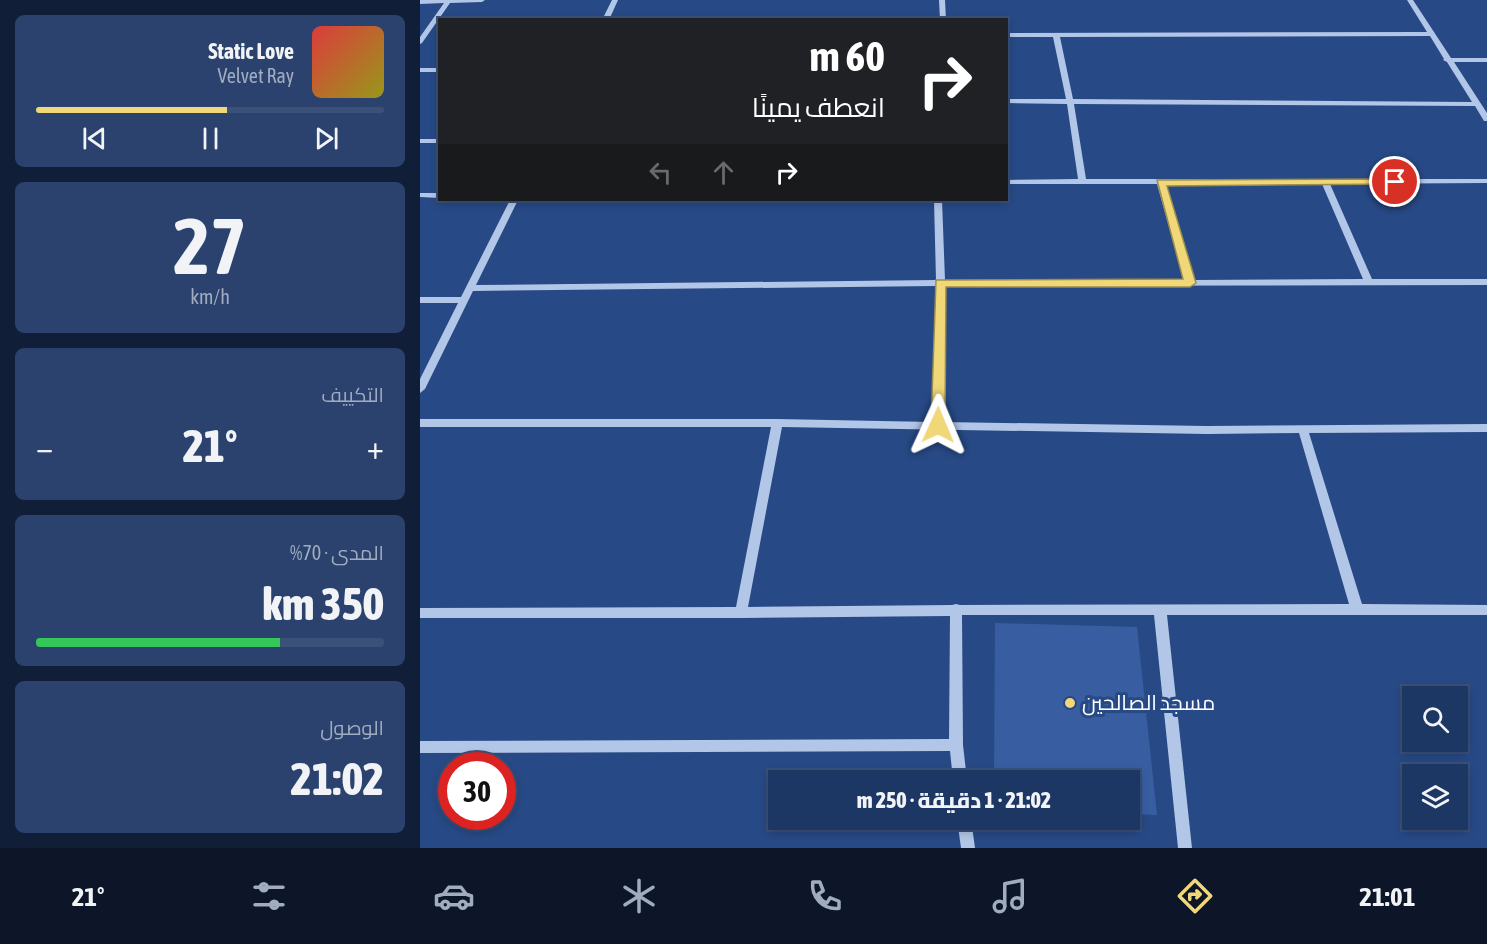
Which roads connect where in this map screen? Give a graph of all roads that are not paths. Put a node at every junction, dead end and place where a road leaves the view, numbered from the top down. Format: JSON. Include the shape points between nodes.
{"nodes":[{"id":1,"x":482,"y":0,"type":"edge"},
{"id":2,"x":615,"y":0,"type":"edge"},
{"id":3,"x":942,"y":0,"type":"edge"},
{"id":4,"x":1410,"y":0,"type":"edge"},
{"id":5,"x":448,"y":1,"type":"edge"},
{"id":6,"x":420,"y":2,"type":"edge"},
{"id":7,"x":606,"y":18,"type":"edge"},
{"id":8,"x":943,"y":18,"type":"edge"},
{"id":9,"x":1008,"y":34,"type":"edge"},
{"id":10,"x":1430,"y":34,"type":"junction"},
{"id":11,"x":1056,"y":35,"type":"junction"},
{"id":12,"x":420,"y":42,"type":"edge"},
{"id":13,"x":1447,"y":60,"type":"junction"},
{"id":14,"x":1487,"y":60,"type":"edge"},
{"id":15,"x":420,"y":70,"type":"edge"},
{"id":16,"x":438,"y":70,"type":"edge"},
{"id":17,"x":1008,"y":101,"type":"edge"},
{"id":18,"x":1070,"y":102,"type":"junction"},
{"id":19,"x":1477,"y":104,"type":"junction"},
{"id":20,"x":1487,"y":119,"type":"edge"},
{"id":21,"x":420,"y":141,"type":"edge"},
{"id":22,"x":438,"y":141,"type":"edge"},
{"id":23,"x":1487,"y":181,"type":"edge"},
{"id":24,"x":1008,"y":182,"type":"edge"},
{"id":25,"x":1082,"y":182,"type":"junction"},
{"id":26,"x":1161,"y":183,"type":"junction"},
{"id":27,"x":1326,"y":183,"type":"junction"},
{"id":28,"x":420,"y":195,"type":"edge"},
{"id":29,"x":438,"y":195,"type":"edge"},
{"id":30,"x":513,"y":201,"type":"edge"},
{"id":31,"x":938,"y":201,"type":"edge"},
{"id":32,"x":1369,"y":282,"type":"junction"},
{"id":33,"x":1487,"y":282,"type":"edge"},
{"id":34,"x":940,"y":283,"type":"junction"},
{"id":35,"x":1190,"y":283,"type":"junction"},
{"id":36,"x":469,"y":288,"type":"junction"},
{"id":37,"x":420,"y":300,"type":"edge"},
{"id":38,"x":462,"y":300,"type":"junction"},
{"id":39,"x":420,"y":389,"type":"edge"},
{"id":40,"x":420,"y":423,"type":"edge"},
{"id":41,"x":777,"y":423,"type":"junction"},
{"id":42,"x":938,"y":425,"type":"junction"},
{"id":43,"x":1487,"y":428,"type":"edge"},
{"id":44,"x":1303,"y":430,"type":"junction"},
{"id":45,"x":956,"y":609,"type":"junction"},
{"id":46,"x":1160,"y":609,"type":"junction"},
{"id":47,"x":1357,"y":609,"type":"junction"},
{"id":48,"x":1487,"y":610,"type":"edge"},
{"id":49,"x":420,"y":613,"type":"edge"},
{"id":50,"x":741,"y":613,"type":"junction"},
{"id":51,"x":956,"y":745,"type":"junction"},
{"id":52,"x":420,"y":747,"type":"edge"},
{"id":53,"x":959,"y":770,"type":"edge"},
{"id":54,"x":966,"y":830,"type":"edge"},
{"id":55,"x":968,"y":848,"type":"edge"},
{"id":56,"x":1185,"y":848,"type":"edge"}],
"edges":[{"from":1,"to":5,"type":"street"},
{"from":2,"to":7,"type":"street"},
{"from":3,"to":8,"type":"street"},
{"from":4,"to":10,"type":"street"},
{"from":5,"to":6,"type":"street"},
{"from":5,"to":12,"type":"street"},
{"from":9,"to":11,"type":"street"},
{"from":10,"to":11,"type":"street"},
{"from":10,"to":13,"type":"street"},
{"from":11,"to":18,"type":"street"},
{"from":13,"to":14,"type":"street"},
{"from":13,"to":19,"type":"street"},
{"from":15,"to":16,"type":"street"},
{"from":17,"to":18,"type":"street"},
{"from":18,"to":19,"type":"street"},
{"from":18,"to":25,"type":"street"},
{"from":19,"to":20,"type":"street"},
{"from":21,"to":22,"type":"street"},
{"from":23,"to":27,"type":"street"},
{"from":24,"to":25,"type":"street"},
{"from":25,"to":26,"type":"street"},
{"from":26,"to":27,"type":"street"},
{"from":26,"to":35,"type":"street"},
{"from":27,"to":32,"type":"street"},
{"from":28,"to":29,"type":"street"},
{"from":30,"to":36,"type":"street"},
{"from":31,"to":34,"type":"street"},
{"from":32,"to":33,"type":"street"},
{"from":32,"to":35,"type":"street"},
{"from":34,"to":35,"type":"street"},
{"from":34,"to":36,"type":"street"},
{"from":34,"to":42,"type":"street"},
{"from":36,"to":38,"type":"street"},
{"from":37,"to":38,"type":"street"},
{"from":38,"to":39,"type":"street"},
{"from":40,"to":41,"type":"street"},
{"from":41,"to":42,"type":"street"},
{"from":41,"to":50,"type":"street"},
{"from":42,"to":44,"type":"street"},
{"from":43,"to":44,"type":"street"},
{"from":44,"to":47,"type":"street"},
{"from":45,"to":46,"type":"street"},
{"from":45,"to":50,"type":"street"},
{"from":45,"to":51,"type":"street"},
{"from":46,"to":47,"type":"street"},
{"from":46,"to":56,"type":"street"},
{"from":47,"to":48,"type":"street"},
{"from":49,"to":50,"type":"street"},
{"from":51,"to":52,"type":"street"},
{"from":51,"to":53,"type":"street"},
{"from":54,"to":55,"type":"street"}]}
